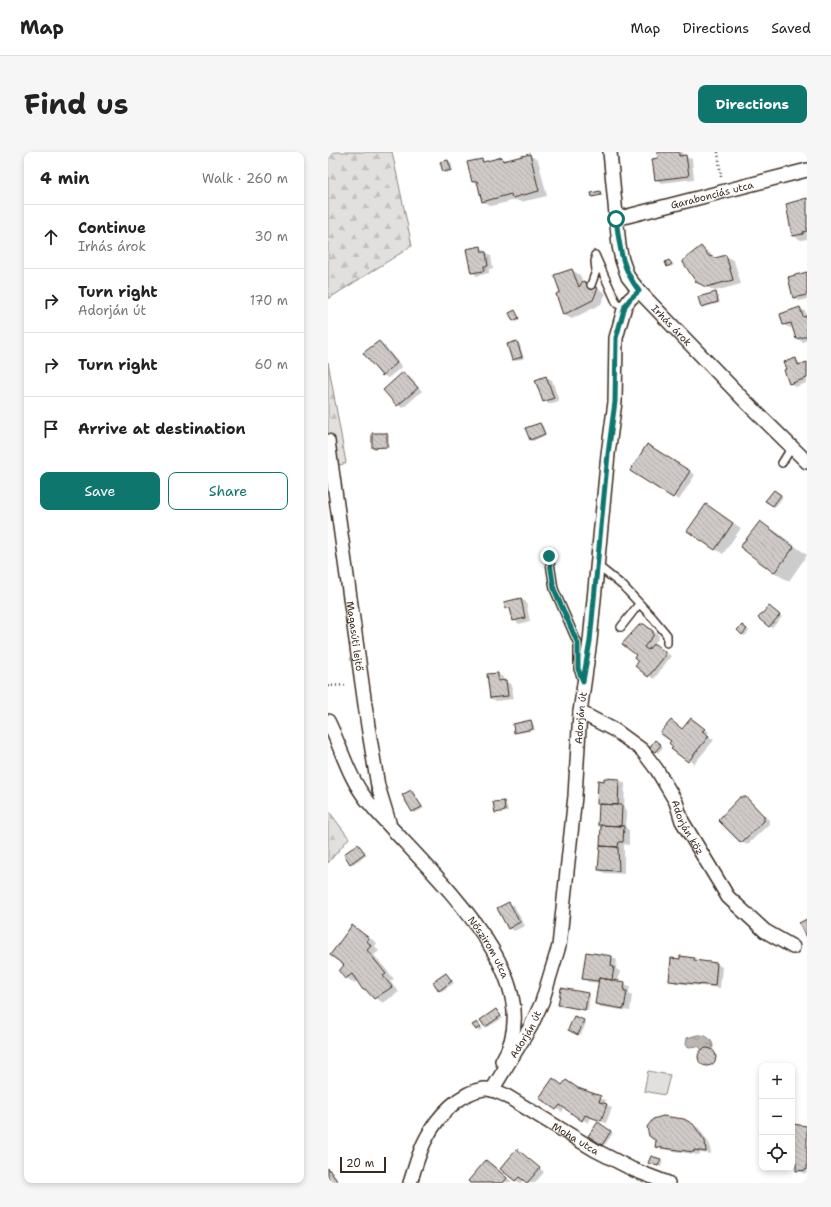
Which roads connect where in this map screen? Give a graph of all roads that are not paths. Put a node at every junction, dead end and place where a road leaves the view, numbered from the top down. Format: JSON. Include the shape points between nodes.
{"nodes":[{"id":1,"x":610,"y":152,"type":"edge"},
{"id":2,"x":807,"y":170,"type":"edge"},
{"id":3,"x":616,"y":219,"type":"junction"},
{"id":4,"x":590,"y":285,"type":"dead end"},
{"id":5,"x":639,"y":291,"type":"junction"},
{"id":6,"x":625,"y":306,"type":"junction"},
{"id":7,"x":328,"y":441,"type":"edge"},
{"id":8,"x":792,"y":447,"type":"junction"},
{"id":9,"x":807,"y":462,"type":"edge"},
{"id":10,"x":782,"y":463,"type":"dead end"},
{"id":11,"x":549,"y":556,"type":"dead end"},
{"id":12,"x":598,"y":566,"type":"junction"},
{"id":13,"x":639,"y":604,"type":"junction"},
{"id":14,"x":621,"y":627,"type":"dead end"},
{"id":15,"x":667,"y":643,"type":"dead end"},
{"id":16,"x":583,"y":681,"type":"junction"},
{"id":17,"x":580,"y":712,"type":"junction"},
{"id":18,"x":328,"y":721,"type":"edge"},
{"id":19,"x":392,"y":829,"type":"junction"},
{"id":20,"x":793,"y":947,"type":"dead end"},
{"id":21,"x":488,"y":1089,"type":"junction"},
{"id":22,"x":410,"y":1183,"type":"edge"},
{"id":23,"x":668,"y":1183,"type":"edge"}],
"edges":[{"from":1,"to":3,"type":"street","name":"Irhás árok"},
{"from":2,"to":3,"type":"street","name":"Garabonciás utca"},
{"from":3,"to":5,"type":"street","name":"Irhás árok","via":[[622,260],[628,277]]},
{"from":4,"to":6,"type":"lane","via":[[596,271],[595,255],[617,304]]},
{"from":5,"to":6,"type":"street","name":"Adorján út"},
{"from":5,"to":8,"type":"street","name":"Irhás árok"},
{"from":6,"to":12,"type":"street","name":"Adorján út","via":[[614,350],[615,402]]},
{"from":7,"to":19,"type":"street","name":"Magasúti lejtő","via":[[378,786]]},
{"from":8,"to":9,"type":"street","name":"Irhás árok"},
{"from":8,"to":10,"type":"lane"},
{"from":11,"to":16,"type":"lane","via":[[554,589],[578,644],[578,669]]},
{"from":12,"to":13,"type":"lane","via":[[623,586]]},
{"from":12,"to":16,"type":"street","name":"Adorján út"},
{"from":13,"to":14,"type":"lane"},
{"from":13,"to":15,"type":"lane","via":[[667,635]]},
{"from":16,"to":17,"type":"street","name":"Adorján út"},
{"from":17,"to":20,"type":"street","name":"Adorján köz","via":[[616,731],[642,750],[676,802],[682,820],[728,897],[765,931]]},
{"from":17,"to":21,"type":"street","name":"Adorján út","via":[[575,796],[559,946],[542,1002],[531,1026]]},
{"from":18,"to":19,"type":"street","name":"Nőszirom utca","via":[[348,771]]},
{"from":19,"to":21,"type":"street","name":"Nőszirom utca","via":[[459,901],[486,938],[499,962],[513,1004],[512,1035],[505,1056]]},
{"from":21,"to":22,"type":"street","via":[[467,1094],[450,1106],[427,1137]]},
{"from":21,"to":23,"type":"street","name":"Moha utca","via":[[505,1095],[595,1150],[634,1170]]}]}
